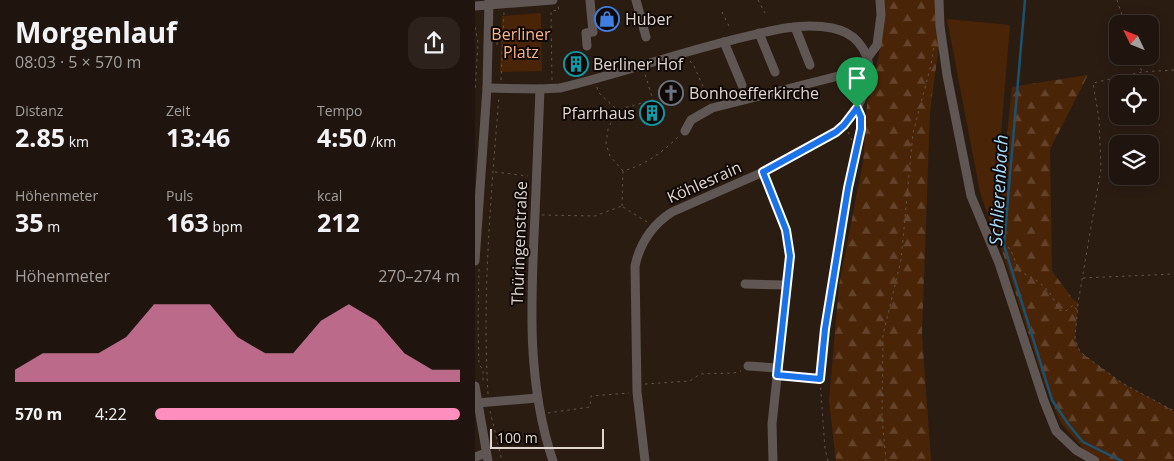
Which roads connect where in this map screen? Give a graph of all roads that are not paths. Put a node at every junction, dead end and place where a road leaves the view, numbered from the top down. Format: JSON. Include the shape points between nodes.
{"nodes":[{"id":1,"x":553,"y":0,"type":"edge"},
{"id":2,"x":590,"y":0,"type":"edge"},
{"id":3,"x":637,"y":0,"type":"edge"},
{"id":4,"x":880,"y":0,"type":"edge"},
{"id":5,"x":939,"y":0,"type":"edge"},
{"id":6,"x":489,"y":3,"type":"edge"},
{"id":7,"x":475,"y":6,"type":"edge"},
{"id":8,"x":795,"y":27,"type":"junction"},
{"id":9,"x":759,"y":33,"type":"junction"},
{"id":10,"x":647,"y":37,"type":"dead end"},
{"id":11,"x":724,"y":42,"type":"junction"},
{"id":12,"x":587,"y":46,"type":"dead end"},
{"id":13,"x":868,"y":57,"type":"junction"},
{"id":14,"x":810,"y":65,"type":"dead end"},
{"id":15,"x":869,"y":68,"type":"junction"},
{"id":16,"x":775,"y":72,"type":"dead end"},
{"id":17,"x":741,"y":85,"type":"dead end"},
{"id":18,"x":487,"y":88,"type":"junction"},
{"id":19,"x":539,"y":89,"type":"junction"},
{"id":20,"x":685,"y":131,"type":"road end"},
{"id":21,"x":763,"y":172,"type":"junction"},
{"id":22,"x":477,"y":263,"type":"edge"},
{"id":23,"x":745,"y":284,"type":"dead end"},
{"id":24,"x":787,"y":285,"type":"junction"},
{"id":25,"x":748,"y":366,"type":"road end"},
{"id":26,"x":777,"y":372,"type":"junction"},
{"id":27,"x":479,"y":386,"type":"edge"},
{"id":28,"x":537,"y":398,"type":"junction"},
{"id":29,"x":477,"y":403,"type":"junction"},
{"id":30,"x":475,"y":457,"type":"edge"},
{"id":31,"x":487,"y":457,"type":"edge"},
{"id":32,"x":553,"y":461,"type":"edge"},
{"id":33,"x":645,"y":461,"type":"edge"},
{"id":34,"x":773,"y":461,"type":"edge"},
{"id":35,"x":1095,"y":461,"type":"edge"}],
"edges":[{"from":1,"to":6,"type":"street"},
{"from":2,"to":12,"type":"street","via":[[593,32],[586,33]]},
{"from":3,"to":10,"type":"street"},
{"from":4,"to":13,"type":"street","via":[[877,45]]},
{"from":5,"to":35,"type":"street","via":[[947,75],[971,196],[994,248],[1044,401],[1057,431],[1075,450]]},
{"from":6,"to":7,"type":"street"},
{"from":6,"to":18,"type":"street"},
{"from":8,"to":9,"type":"street"},
{"from":8,"to":13,"type":"street","via":[[822,26],[846,32],[856,39]]},
{"from":8,"to":14,"type":"street"},
{"from":9,"to":11,"type":"street"},
{"from":9,"to":16,"type":"street"},
{"from":11,"to":17,"type":"street"},
{"from":11,"to":19,"type":"street","via":[[595,78]]},
{"from":13,"to":15,"type":"street","name":"Köhlesrain"},
{"from":15,"to":20,"type":"street","via":[[712,108],[691,120]]},
{"from":15,"to":21,"type":"street","name":"Köhlesrain","via":[[862,99],[844,125]]},
{"from":18,"to":19,"type":"street"},
{"from":18,"to":22,"type":"street"},
{"from":19,"to":28,"type":"street","name":"Thüringenstraße","via":[[531,272]]},
{"from":21,"to":24,"type":"street","via":[[789,242]]},
{"from":21,"to":33,"type":"street","name":"Köhlesrain","via":[[672,212],[661,219],[640,248],[635,266],[637,388]]},
{"from":23,"to":24,"type":"street"},
{"from":24,"to":26,"type":"street"},
{"from":25,"to":26,"type":"street"},
{"from":26,"to":34,"type":"street","via":[[772,424]]},
{"from":27,"to":29,"type":"street"},
{"from":28,"to":29,"type":"street"},
{"from":28,"to":32,"type":"street","name":"Thüringenstraße"},
{"from":29,"to":31,"type":"street"},
{"from":30,"to":31,"type":"street"}]}
